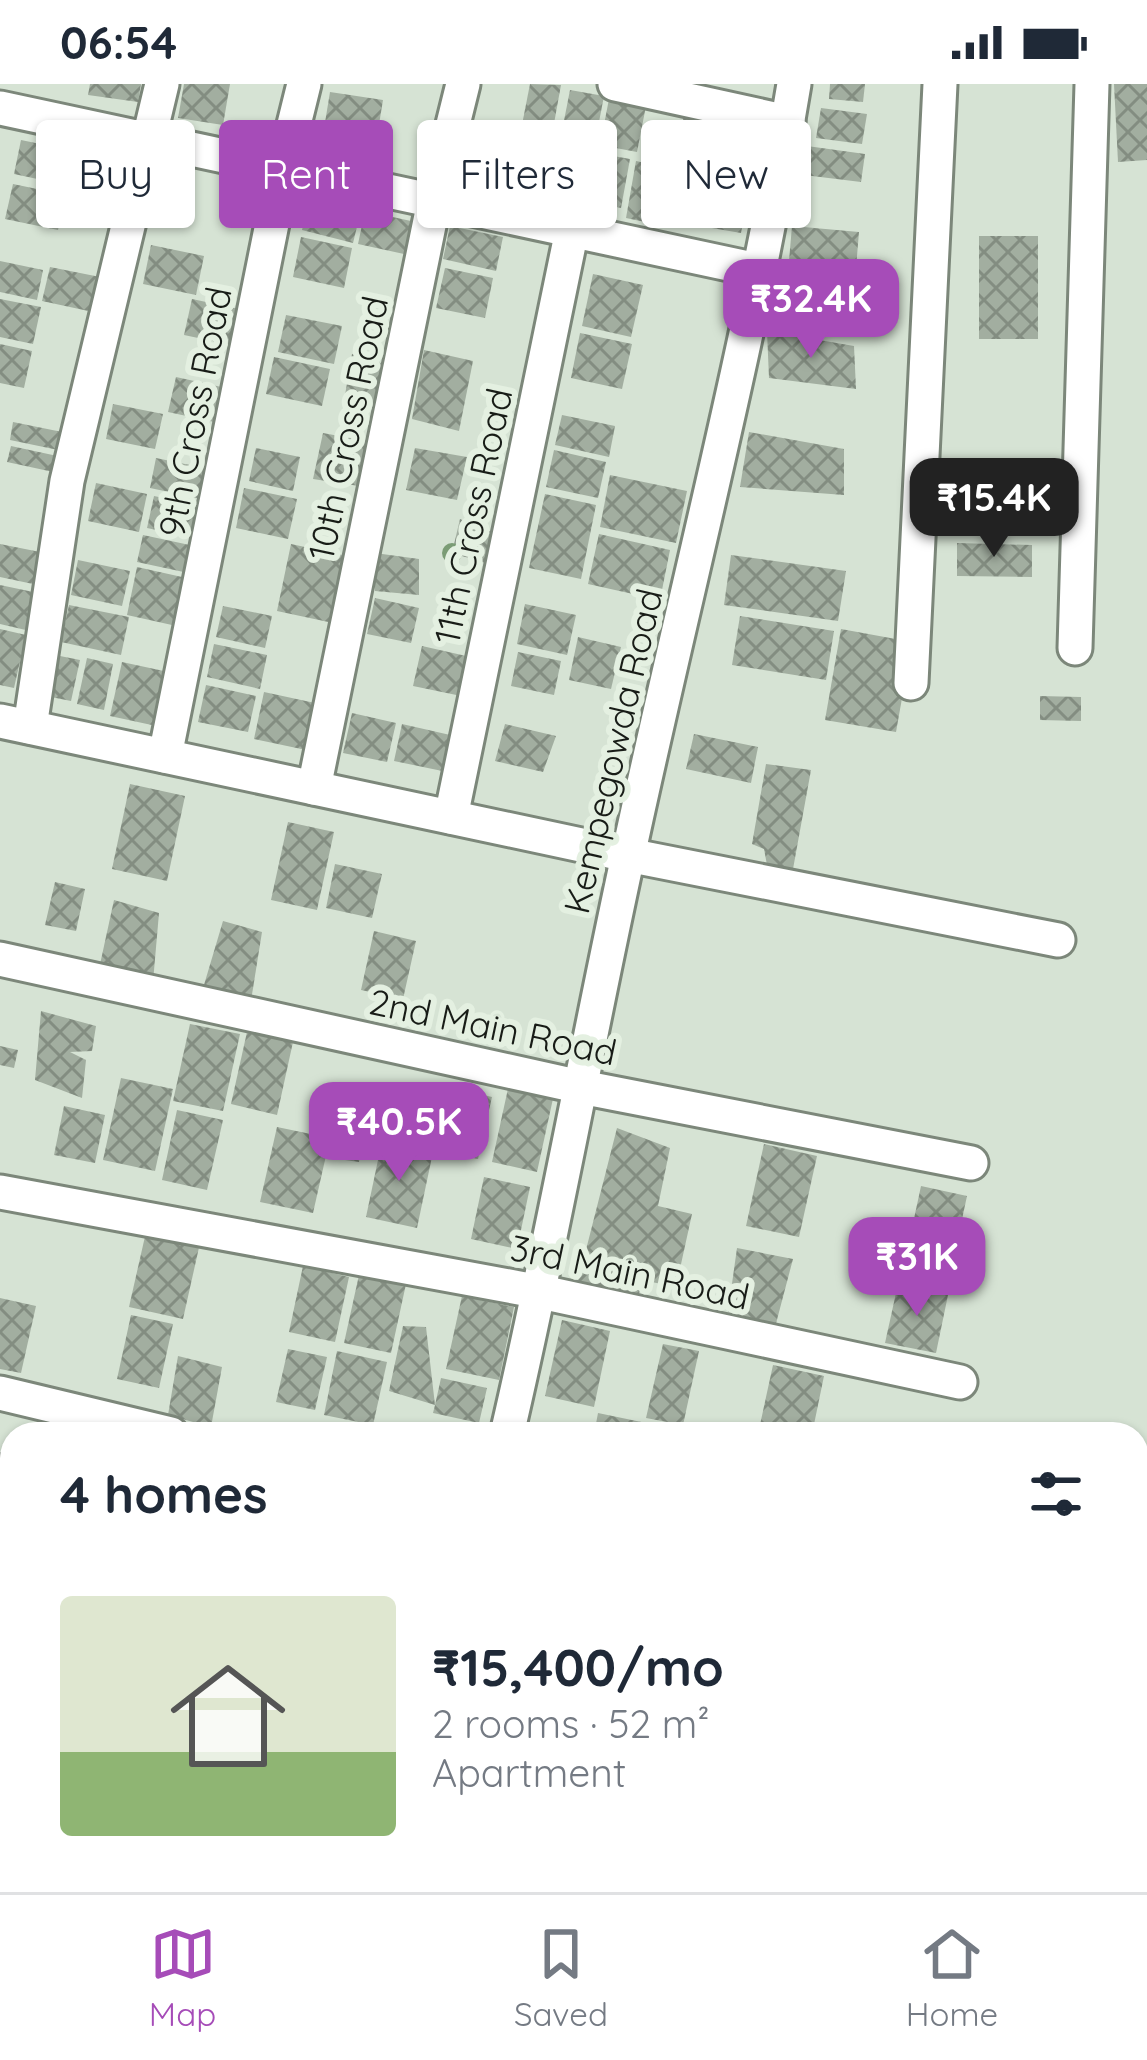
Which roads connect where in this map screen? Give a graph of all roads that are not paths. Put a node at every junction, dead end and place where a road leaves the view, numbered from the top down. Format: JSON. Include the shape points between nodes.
{"nodes":[{"id":1,"x":162,"y":84,"type":"edge"},
{"id":2,"x":304,"y":84,"type":"edge"},
{"id":3,"x":463,"y":84,"type":"edge"},
{"id":4,"x":615,"y":84,"type":"edge"},
{"id":5,"x":794,"y":84,"type":"edge"},
{"id":6,"x":940,"y":84,"type":"edge"},
{"id":7,"x":1092,"y":84,"type":"edge"},
{"id":8,"x":3,"y":106,"type":"edge"},
{"id":9,"x":64,"y":120,"type":"edge"},
{"id":10,"x":154,"y":120,"type":"edge"},
{"id":11,"x":295,"y":120,"type":"edge"},
{"id":12,"x":454,"y":120,"type":"edge"},
{"id":13,"x":779,"y":120,"type":"edge"},
{"id":14,"x":788,"y":120,"type":"edge"},
{"id":15,"x":129,"y":228,"type":"edge"},
{"id":16,"x":271,"y":228,"type":"edge"},
{"id":17,"x":428,"y":228,"type":"edge"},
{"id":18,"x":562,"y":228,"type":"edge"},
{"id":19,"x":766,"y":228,"type":"edge"},
{"id":20,"x":572,"y":230,"type":"junction"},
{"id":21,"x":757,"y":270,"type":"junction"},
{"id":22,"x":1075,"y":648,"type":"dead end"},
{"id":23,"x":911,"y":683,"type":"dead end"},
{"id":24,"x":15,"y":724,"type":"edge"},
{"id":25,"x":165,"y":756,"type":"junction"},
{"id":26,"x":314,"y":788,"type":"junction"},
{"id":27,"x":451,"y":817,"type":"junction"},
{"id":28,"x":628,"y":855,"type":"junction"},
{"id":29,"x":1058,"y":940,"type":"dead end"},
{"id":30,"x":0,"y":959,"type":"edge"},
{"id":31,"x":580,"y":1087,"type":"junction"},
{"id":32,"x":971,"y":1163,"type":"dead end"},
{"id":33,"x":0,"y":1192,"type":"edge"},
{"id":34,"x":541,"y":1292,"type":"junction"},
{"id":35,"x":960,"y":1382,"type":"dead end"},
{"id":36,"x":0,"y":1393,"type":"edge"},
{"id":37,"x":73,"y":1422,"type":"edge"},
{"id":38,"x":510,"y":1422,"type":"edge"}],
"edges":[{"from":1,"to":10,"type":"street"},
{"from":2,"to":11,"type":"street","name":"9th Cross Road"},
{"from":3,"to":12,"type":"street","name":"10th Cross Road"},
{"from":4,"to":13,"type":"street"},
{"from":5,"to":14,"type":"street","name":"Kempegowda Road"},
{"from":6,"to":23,"type":"street"},
{"from":7,"to":22,"type":"street"},
{"from":8,"to":9,"type":"street"},
{"from":15,"to":24,"type":"street"},
{"from":16,"to":25,"type":"street","name":"9th Cross Road"},
{"from":17,"to":26,"type":"street","name":"10th Cross Road"},
{"from":18,"to":20,"type":"street"},
{"from":19,"to":21,"type":"street","name":"Kempegowda Road"},
{"from":20,"to":21,"type":"street"},
{"from":20,"to":27,"type":"street","name":"11th Cross Road"},
{"from":21,"to":28,"type":"street","name":"Kempegowda Road"},
{"from":24,"to":25,"type":"street"},
{"from":25,"to":26,"type":"street"},
{"from":26,"to":27,"type":"street"},
{"from":27,"to":28,"type":"street"},
{"from":28,"to":29,"type":"street"},
{"from":28,"to":31,"type":"street","name":"Kempegowda Road"},
{"from":30,"to":31,"type":"street","name":"2nd Main Road"},
{"from":31,"to":32,"type":"street","name":"2nd Main Road"},
{"from":31,"to":34,"type":"street","name":"Kempegowda Road"},
{"from":33,"to":34,"type":"street","name":"3rd Main Road"},
{"from":34,"to":35,"type":"street","name":"3rd Main Road"},
{"from":34,"to":38,"type":"street","name":"Kempegowda Road"},
{"from":36,"to":37,"type":"street"}]}
